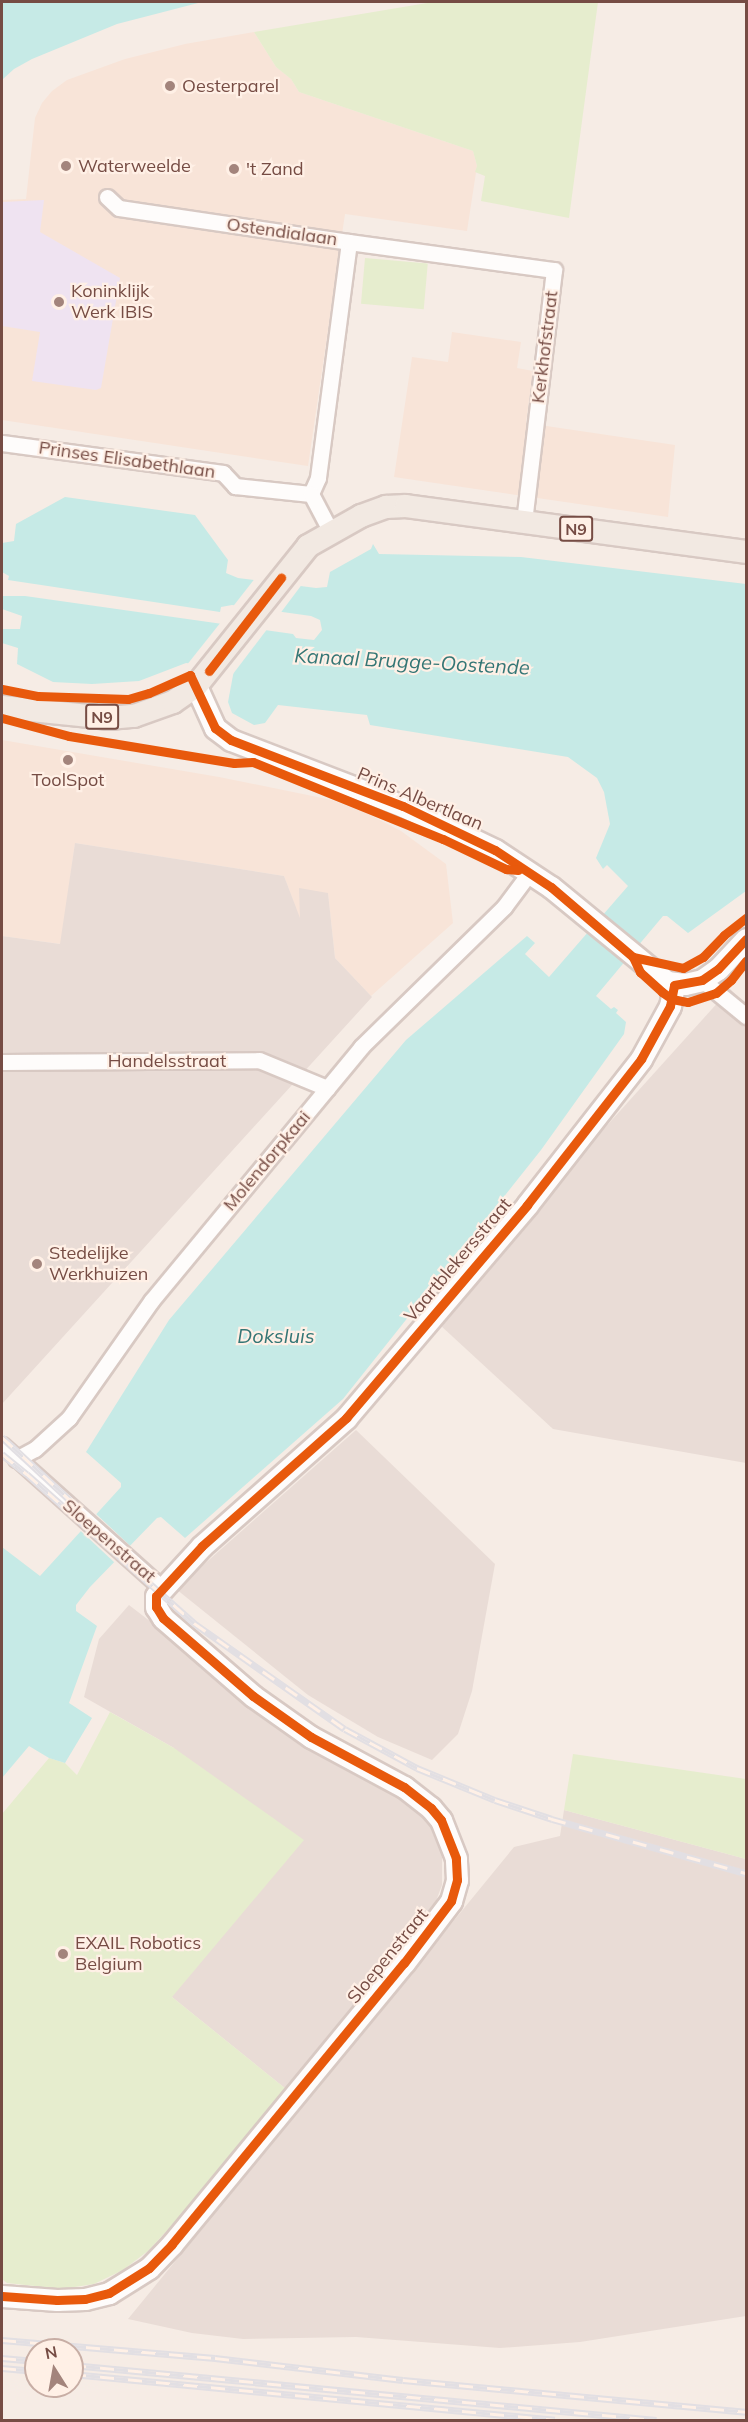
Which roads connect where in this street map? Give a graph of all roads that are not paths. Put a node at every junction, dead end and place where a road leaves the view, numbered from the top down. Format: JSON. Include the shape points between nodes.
{"nodes":[{"id":1,"x":107,"y":197,"type":"dead end"},
{"id":2,"x":349,"y":242,"type":"junction"},
{"id":3,"x":2,"y":443,"type":"edge"},
{"id":4,"x":311,"y":494,"type":"junction"},
{"id":5,"x":524,"y":522,"type":"junction"},
{"id":6,"x":331,"y":532,"type":"junction"},
{"id":7,"x":747,"y":552,"type":"edge"},
{"id":8,"x":202,"y":678,"type":"junction"},
{"id":9,"x":2,"y":707,"type":"edge"},
{"id":10,"x":530,"y":872,"type":"junction"},
{"id":11,"x":747,"y":939,"type":"edge"},
{"id":12,"x":702,"y":980,"type":"junction"},
{"id":13,"x":674,"y":985,"type":"junction"},
{"id":14,"x":747,"y":1016,"type":"edge"},
{"id":15,"x":2,"y":1062,"type":"edge"},
{"id":16,"x":327,"y":1088,"type":"junction"},
{"id":17,"x":2,"y":1445,"type":"edge"},
{"id":18,"x":16,"y":1459,"type":"junction"},
{"id":19,"x":163,"y":1589,"type":"junction"},
{"id":20,"x":2,"y":2296,"type":"edge"}],
"edges":[{"from":1,"to":2,"type":"street","name":"Ostendialaan","via":[[119,208]]},
{"from":2,"to":4,"type":"street","name":"Ostendialaan","via":[[318,478]]},
{"from":2,"to":5,"type":"street","name":"Kerkhofstraat","via":[[554,270]]},
{"from":3,"to":4,"type":"street","name":"Prinses Elisabethlaan","via":[[223,473],[235,486]]},
{"from":4,"to":6,"type":"street"},
{"from":5,"to":6,"type":"main road","number":"N9","via":[[406,506],[386,507]]},
{"from":5,"to":7,"type":"main road","number":"N9"},
{"from":6,"to":8,"type":"main road","number":"N9","via":[[308,546]]},
{"from":8,"to":9,"type":"main road","number":"N9","via":[[173,702],[134,716],[85,717]]},
{"from":8,"to":10,"type":"street","name":"Prins Albertlaan","via":[[216,728],[231,740],[403,807],[485,845]]},
{"from":10,"to":13,"type":"street","name":"Prins Albertlaan","via":[[657,977]]},
{"from":10,"to":16,"type":"street","name":"Molendorpkaai","via":[[504,907],[361,1047]]},
{"from":11,"to":12,"type":"street"},
{"from":12,"to":13,"type":"street"},
{"from":12,"to":14,"type":"street"},
{"from":13,"to":19,"type":"street","name":"Vaartblekersstraat","via":[[670,1006],[641,1059],[519,1214],[346,1418],[201,1546]]},
{"from":15,"to":16,"type":"street","name":"Handelsstraat","via":[[260,1060]]},
{"from":16,"to":18,"type":"street","name":"Molendorpkaai","via":[[152,1300],[69,1418],[35,1449]]},
{"from":17,"to":18,"type":"street","name":"Sloepenstraat"},
{"from":18,"to":19,"type":"street","name":"Sloepenstraat"},
{"from":19,"to":20,"type":"street","name":"Sloepenstraat","via":[[156,1596],[159,1613],[253,1696],[311,1737],[404,1787],[431,1808],[451,1841],[457,1880],[451,1901],[438,1922],[149,2268],[109,2293],[85,2299]]}]}
